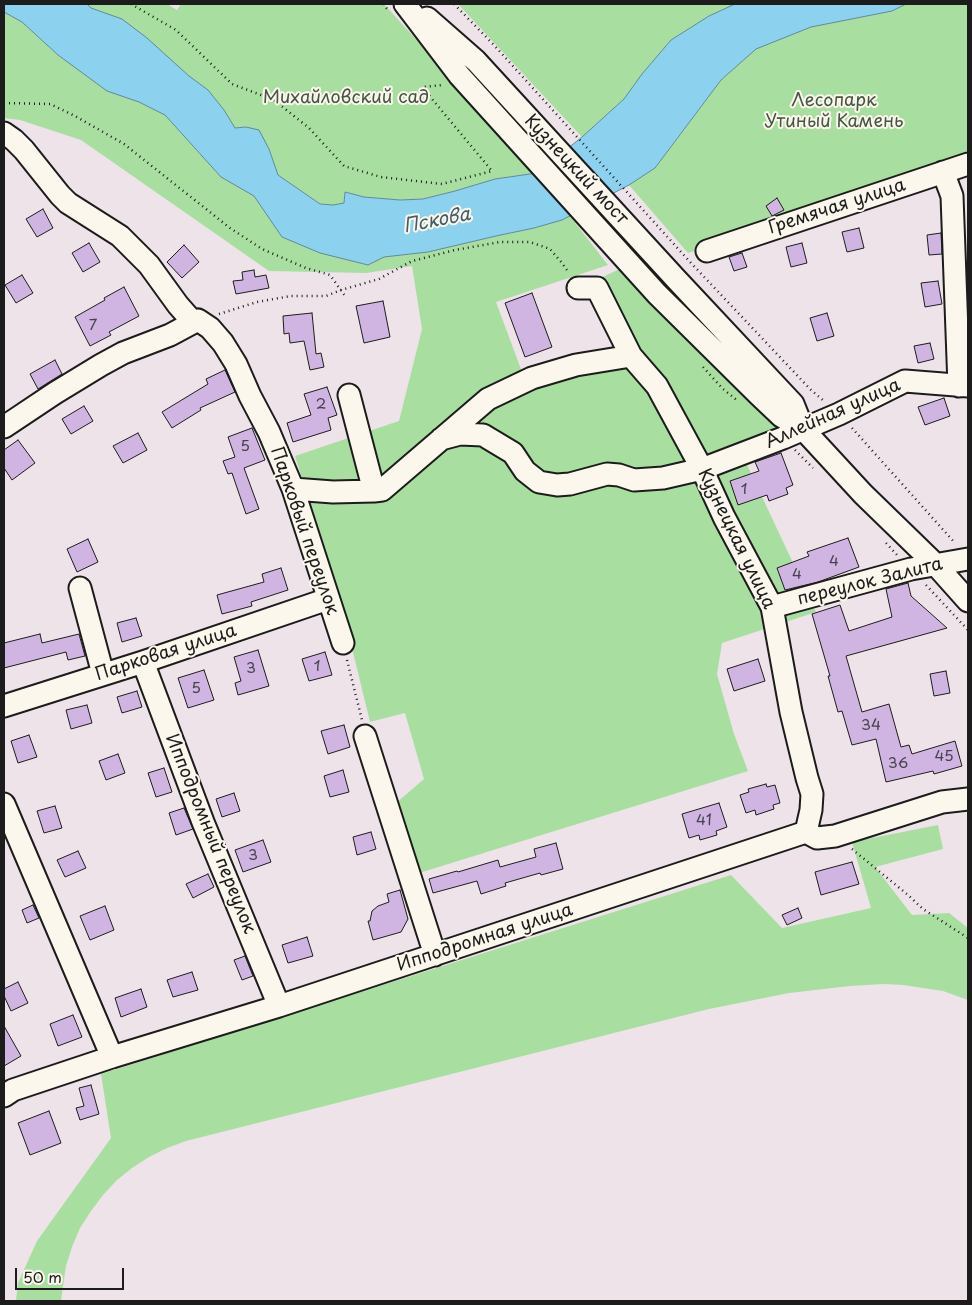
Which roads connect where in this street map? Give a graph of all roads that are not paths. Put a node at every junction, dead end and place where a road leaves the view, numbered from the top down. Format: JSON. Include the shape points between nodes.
{"nodes":[{"id":1,"x":405,"y":4,"type":"edge"},
{"id":2,"x":411,"y":4,"type":"edge"},
{"id":3,"x":4,"y":133,"type":"edge"},
{"id":4,"x":968,"y":164,"type":"edge"},
{"id":5,"x":943,"y":172,"type":"junction"},
{"id":6,"x":699,"y":257,"type":"road end"},
{"id":7,"x":578,"y":288,"type":"road end"},
{"id":8,"x":196,"y":321,"type":"junction"},
{"id":9,"x":631,"y":356,"type":"junction"},
{"id":10,"x":964,"y":386,"type":"edge"},
{"id":11,"x":349,"y":395,"type":"dead end"},
{"id":12,"x":4,"y":427,"type":"edge"},
{"id":13,"x":803,"y":429,"type":"junction"},
{"id":14,"x":440,"y":439,"type":"junction"},
{"id":15,"x":702,"y":469,"type":"junction"},
{"id":16,"x":293,"y":489,"type":"junction"},
{"id":17,"x":374,"y":492,"type":"junction"},
{"id":18,"x":968,"y":559,"type":"edge"},
{"id":19,"x":935,"y":564,"type":"junction"},
{"id":20,"x":80,"y":588,"type":"dead end"},
{"id":21,"x":328,"y":599,"type":"junction"},
{"id":22,"x":968,"y":601,"type":"edge"},
{"id":23,"x":772,"y":607,"type":"junction"},
{"id":24,"x":343,"y":643,"type":"road end"},
{"id":25,"x":143,"y":662,"type":"junction"},
{"id":26,"x":103,"y":674,"type":"junction"},
{"id":27,"x":4,"y":706,"type":"edge"},
{"id":28,"x":366,"y":736,"type":"road end"},
{"id":29,"x":968,"y":799,"type":"edge"},
{"id":30,"x":4,"y":804,"type":"edge"},
{"id":31,"x":806,"y":832,"type":"junction"},
{"id":32,"x":435,"y":954,"type":"junction"},
{"id":33,"x":279,"y":1006,"type":"junction"},
{"id":34,"x":112,"y":1057,"type":"junction"},
{"id":35,"x":4,"y":1096,"type":"edge"}],
"edges":[{"from":1,"to":13,"type":"street","name":"Кузнецкий мост","via":[[452,80],[731,368],[781,416]]},
{"from":2,"to":13,"type":"street","name":"Кузнецкий мост","via":[[476,62],[793,404]]},
{"from":3,"to":8,"type":"street","name":"Парковый переулок","via":[[24,150],[68,203],[120,236],[149,265],[178,305]]},
{"from":4,"to":5,"type":"street","name":"Гремячая улица"},
{"from":5,"to":6,"type":"street","name":"Гремячая улица"},
{"from":5,"to":10,"type":"street","via":[[952,196]]},
{"from":7,"to":9,"type":"street","name":"Кузнецкая улица","via":[[596,288]]},
{"from":8,"to":12,"type":"street","via":[[100,365]]},
{"from":8,"to":16,"type":"street","name":"Парковый переулок","via":[[210,328],[236,364]]},
{"from":9,"to":14,"type":"street","via":[[576,365],[532,378],[488,399]]},
{"from":9,"to":15,"type":"street","name":"Кузнецкая улица","via":[[656,386]]},
{"from":10,"to":13,"type":"street","name":"Аллейная улица","via":[[905,381]]},
{"from":11,"to":17,"type":"street"},
{"from":13,"to":15,"type":"street","name":"Аллейная улица"},
{"from":13,"to":19,"type":"street","via":[[863,494]]},
{"from":14,"to":15,"type":"street","name":"Аллейная улица","via":[[460,434],[483,435],[512,453],[525,471],[539,482],[557,485],[607,474],[634,480],[663,478]]},
{"from":14,"to":17,"type":"street","via":[[382,490]]},
{"from":15,"to":23,"type":"street","name":"Кузнецкая улица","via":[[724,518]]},
{"from":16,"to":17,"type":"street"},
{"from":16,"to":21,"type":"street","name":"Парковый переулок"},
{"from":18,"to":19,"type":"street","name":"переулок Залита"},
{"from":19,"to":22,"type":"street"},
{"from":19,"to":23,"type":"street","name":"переулок Залита"},
{"from":20,"to":26,"type":"street"},
{"from":21,"to":24,"type":"street","name":"Парковый переулок"},
{"from":21,"to":25,"type":"street","name":"Парковая улица"},
{"from":23,"to":31,"type":"street","name":"Кузнецкая улица","via":[[791,712],[812,794]]},
{"from":25,"to":26,"type":"street","name":"Парковая улица"},
{"from":25,"to":33,"type":"street","name":"Ипподромный переулок","via":[[202,822]]},
{"from":26,"to":27,"type":"street","name":"Парковая улица"},
{"from":28,"to":32,"type":"street"},
{"from":29,"to":31,"type":"street","name":"Ипподромная улица","via":[[942,802],[835,836],[817,838]]},
{"from":30,"to":34,"type":"street"},
{"from":31,"to":32,"type":"street","name":"Ипподромная улица"},
{"from":32,"to":33,"type":"street","name":"Ипподромная улица"},
{"from":33,"to":34,"type":"street","name":"Ипподромная улица"},
{"from":34,"to":35,"type":"street","name":"Ипподромная улица","via":[[13,1090]]}]}
